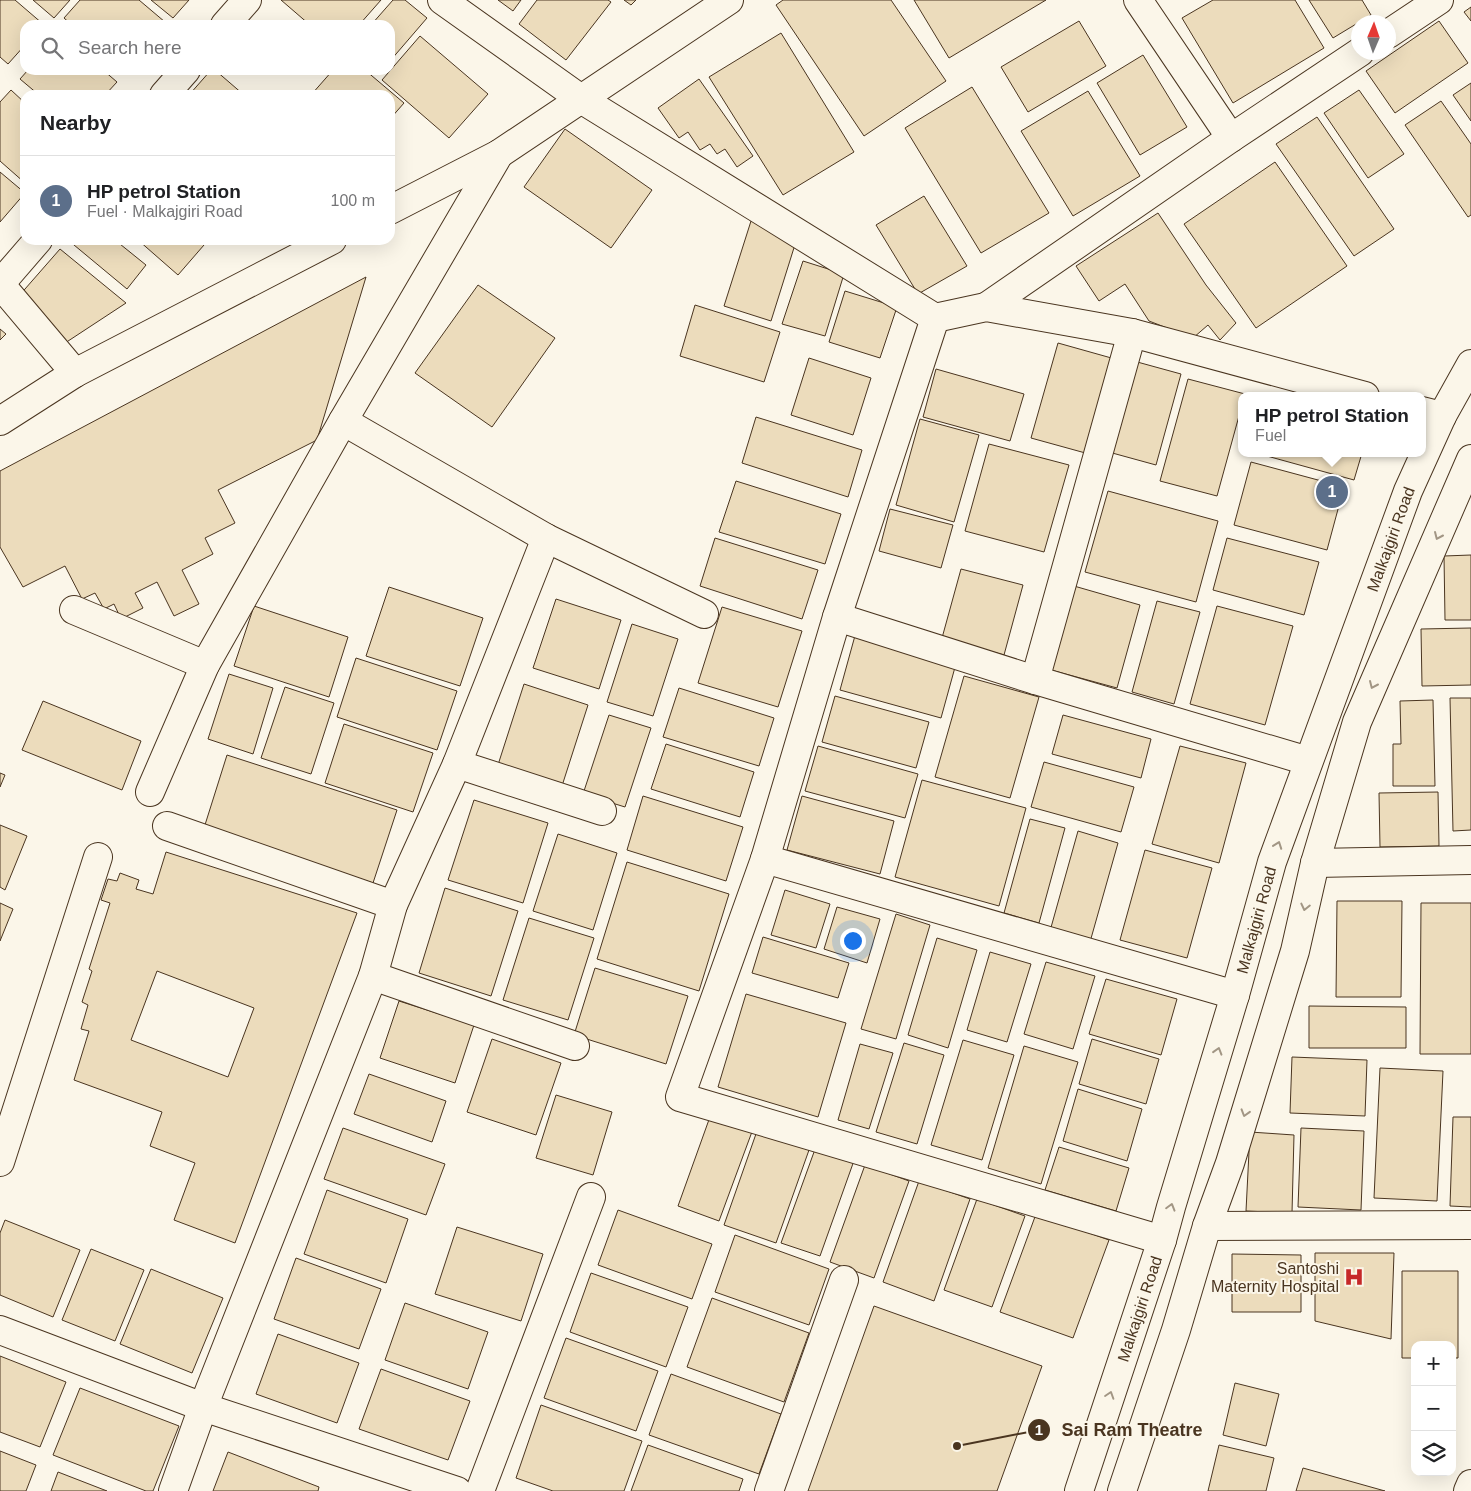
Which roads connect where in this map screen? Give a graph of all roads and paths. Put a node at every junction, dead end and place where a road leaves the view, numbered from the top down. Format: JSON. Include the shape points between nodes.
{"nodes":[{"id":1,"x":247,"y":0,"type":"edge"},
{"id":2,"x":442,"y":0,"type":"edge"},
{"id":3,"x":729,"y":0,"type":"edge"},
{"id":4,"x":1138,"y":0,"type":"edge"},
{"id":5,"x":1439,"y":0,"type":"edge"},
{"id":6,"x":229,"y":20,"type":"edge"},
{"id":7,"x":1396,"y":29,"type":"edge"},
{"id":8,"x":1351,"y":58,"type":"edge"},
{"id":9,"x":182,"y":75,"type":"edge"},
{"id":10,"x":168,"y":90,"type":"edge"},
{"id":11,"x":581,"y":99,"type":"junction"},
{"id":12,"x":1231,"y":138,"type":"junction"},
{"id":13,"x":499,"y":154,"type":"junction"},
{"id":14,"x":395,"y":207,"type":"edge"},
{"id":15,"x":34,"y":245,"type":"edge"},
{"id":16,"x":322,"y":245,"type":"edge"},
{"id":17,"x":0,"y":284,"type":"edge"},
{"id":18,"x":986,"y":307,"type":"junction"},
{"id":19,"x":936,"y":318,"type":"junction"},
{"id":20,"x":1132,"y":333,"type":"junction"},
{"id":21,"x":1471,"y":364,"type":"edge"},
{"id":22,"x":75,"y":373,"type":"junction"},
{"id":23,"x":1350,"y":392,"type":"edge"},
{"id":24,"x":1432,"y":414,"type":"edge"},
{"id":25,"x":0,"y":421,"type":"edge"},
{"id":26,"x":343,"y":421,"type":"junction"},
{"id":27,"x":1426,"y":433,"type":"edge"},
{"id":28,"x":1419,"y":457,"type":"edge"},
{"id":29,"x":1471,"y":459,"type":"edge"},
{"id":30,"x":1462,"y":500,"type":"edge"},
{"id":31,"x":546,"y":538,"type":"junction"},
{"id":32,"x":74,"y":610,"type":"dead end"},
{"id":33,"x":704,"y":614,"type":"dead end"},
{"id":34,"x":837,"y":618,"type":"junction"},
{"id":35,"x":204,"y":665,"type":"junction"},
{"id":36,"x":1035,"y":680,"type":"junction"},
{"id":37,"x":1308,"y":761,"type":"junction"},
{"id":38,"x":457,"y":764,"type":"junction"},
{"id":39,"x":150,"y":792,"type":"dead end"},
{"id":40,"x":602,"y":811,"type":"dead end"},
{"id":41,"x":167,"y":826,"type":"dead end"},
{"id":42,"x":98,"y":858,"type":"dead end"},
{"id":43,"x":765,"y":859,"type":"junction"},
{"id":44,"x":1471,"y":860,"type":"edge"},
{"id":45,"x":1315,"y":863,"type":"junction"},
{"id":46,"x":394,"y":905,"type":"junction"},
{"id":47,"x":373,"y":976,"type":"junction"},
{"id":48,"x":1235,"y":995,"type":"junction"},
{"id":49,"x":574,"y":1046,"type":"dead end"},
{"id":50,"x":0,"y":1162,"type":"edge"},
{"id":51,"x":590,"y":1197,"type":"dead end"},
{"id":52,"x":1471,"y":1225,"type":"edge"},
{"id":53,"x":1207,"y":1226,"type":"junction"},
{"id":54,"x":1162,"y":1240,"type":"junction"},
{"id":55,"x":844,"y":1280,"type":"dead end"},
{"id":56,"x":0,"y":1330,"type":"edge"},
{"id":57,"x":203,"y":1406,"type":"junction"},
{"id":58,"x":1471,"y":1484,"type":"edge"},
{"id":59,"x":173,"y":1491,"type":"edge"},
{"id":60,"x":457,"y":1491,"type":"edge"},
{"id":61,"x":480,"y":1491,"type":"edge"},
{"id":62,"x":769,"y":1491,"type":"edge"},
{"id":63,"x":1079,"y":1491,"type":"edge"},
{"id":64,"x":1122,"y":1491,"type":"edge"},
{"id":65,"x":1468,"y":1491,"type":"edge"}],
"edges":[{"from":1,"to":6,"type":"street"},
{"from":2,"to":11,"type":"street"},
{"from":3,"to":11,"type":"street"},
{"from":4,"to":12,"type":"street"},
{"from":5,"to":7,"type":"street"},
{"from":8,"to":12,"type":"street"},
{"from":9,"to":10,"type":"street"},
{"from":11,"to":13,"type":"street"},
{"from":11,"to":19,"type":"street"},
{"from":12,"to":18,"type":"street"},
{"from":13,"to":14,"type":"street"},
{"from":13,"to":26,"type":"street"},
{"from":15,"to":17,"type":"street"},
{"from":16,"to":22,"type":"street"},
{"from":17,"to":22,"type":"street"},
{"from":18,"to":19,"type":"street"},
{"from":18,"to":20,"type":"street"},
{"from":19,"to":34,"type":"street"},
{"from":20,"to":23,"type":"street"},
{"from":20,"to":36,"type":"street"},
{"from":21,"to":24,"type":"street","name":"Malkajgiri Road"},
{"from":22,"to":25,"type":"street"},
{"from":24,"to":27,"type":"street","name":"Malkajgiri Road"},
{"from":26,"to":31,"type":"street"},
{"from":26,"to":35,"type":"street"},
{"from":28,"to":37,"type":"street","name":"Malkajgiri Road"},
{"from":29,"to":30,"type":"street"},
{"from":30,"to":45,"type":"street","one_way":true,"via":[[1356,722]]},
{"from":31,"to":33,"type":"street"},
{"from":31,"to":38,"type":"street"},
{"from":32,"to":35,"type":"street"},
{"from":34,"to":36,"type":"street"},
{"from":34,"to":43,"type":"street"},
{"from":35,"to":39,"type":"street"},
{"from":36,"to":37,"type":"street"},
{"from":48,"to":37,"type":"street","name":"Malkajgiri Road","one_way":true,"via":[[1272,862]]},
{"from":38,"to":40,"type":"street"},
{"from":38,"to":46,"type":"street"},
{"from":41,"to":46,"type":"street"},
{"from":42,"to":50,"type":"street"},
{"from":43,"to":48,"type":"street"},
{"from":43,"to":54,"type":"street","via":[[680,1097]]},
{"from":44,"to":45,"type":"street"},
{"from":45,"to":53,"type":"street","one_way":true,"via":[[1295,951],[1230,1163]]},
{"from":46,"to":47,"type":"street"},
{"from":47,"to":49,"type":"street"},
{"from":47,"to":57,"type":"street"},
{"from":54,"to":48,"type":"street","name":"Malkajgiri Road","one_way":true},
{"from":51,"to":61,"type":"street"},
{"from":52,"to":53,"type":"street"},
{"from":53,"to":64,"type":"street"},
{"from":63,"to":54,"type":"street","name":"Malkajgiri Road","one_way":true},
{"from":55,"to":62,"type":"street"},
{"from":56,"to":57,"type":"street"},
{"from":57,"to":59,"type":"street"},
{"from":57,"to":60,"type":"street"},
{"from":58,"to":65,"type":"street"}]}
